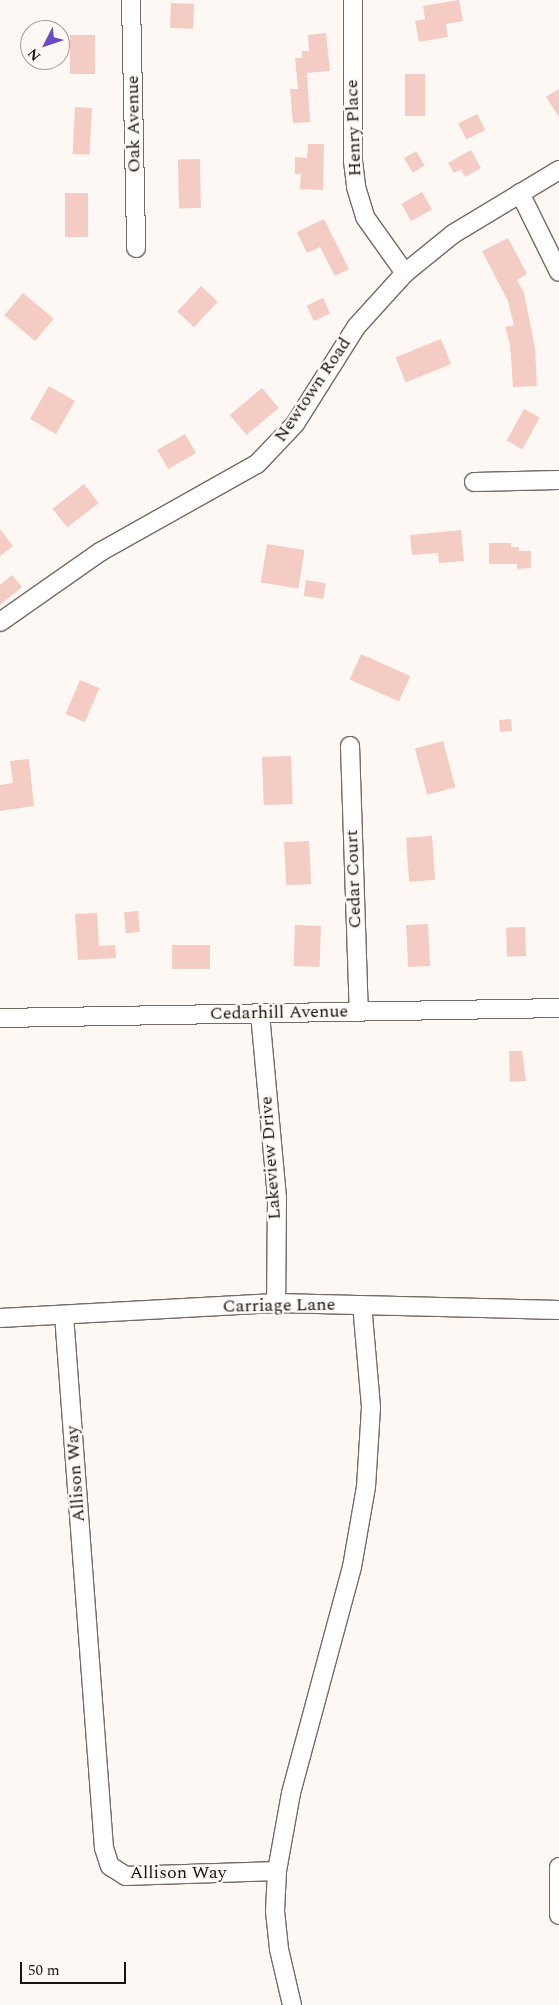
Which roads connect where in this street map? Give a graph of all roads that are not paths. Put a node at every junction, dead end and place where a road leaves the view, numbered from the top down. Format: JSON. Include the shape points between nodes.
{"nodes":[{"id":1,"x":132,"y":0,"type":"edge"},
{"id":2,"x":352,"y":0,"type":"edge"},
{"id":3,"x":559,"y":170,"type":"edge"},
{"id":4,"x":520,"y":193,"type":"junction"},
{"id":5,"x":136,"y":248,"type":"dead end"},
{"id":6,"x":405,"y":272,"type":"junction"},
{"id":7,"x":559,"y":272,"type":"edge"},
{"id":8,"x":559,"y":480,"type":"edge"},
{"id":9,"x":474,"y":482,"type":"dead end"},
{"id":10,"x":0,"y":622,"type":"edge"},
{"id":11,"x":350,"y":746,"type":"dead end"},
{"id":12,"x":559,"y":1008,"type":"edge"},
{"id":13,"x":359,"y":1012,"type":"junction"},
{"id":14,"x":260,"y":1014,"type":"junction"},
{"id":15,"x":0,"y":1018,"type":"edge"},
{"id":16,"x":276,"y":1303,"type":"junction"},
{"id":17,"x":362,"y":1305,"type":"junction"},
{"id":18,"x":559,"y":1310,"type":"edge"},
{"id":19,"x":64,"y":1315,"type":"junction"},
{"id":20,"x":0,"y":1318,"type":"edge"},
{"id":21,"x":559,"y":1867,"type":"edge"},
{"id":22,"x":277,"y":1871,"type":"junction"},
{"id":23,"x":559,"y":1915,"type":"edge"},
{"id":24,"x":292,"y":2005,"type":"edge"}],
"edges":[{"from":1,"to":5,"type":"street","name":"Oak Avenue"},
{"from":2,"to":6,"type":"street","name":"Henry Place","via":[[356,187],[365,217]]},
{"from":3,"to":4,"type":"street","name":"Newtown Road"},
{"from":4,"to":6,"type":"street","name":"Newtown Road","via":[[453,234]]},
{"from":4,"to":7,"type":"street"},
{"from":6,"to":10,"type":"street","name":"Newtown Road","via":[[356,327],[294,424],[257,464],[100,552]]},
{"from":8,"to":9,"type":"street"},
{"from":11,"to":13,"type":"street","name":"Cedar Court"},
{"from":12,"to":13,"type":"street","name":"Cedarhill Avenue"},
{"from":13,"to":14,"type":"street","name":"Cedarhill Avenue"},
{"from":14,"to":15,"type":"street","name":"Cedarhill Avenue"},
{"from":14,"to":16,"type":"street","name":"Lakeview Drive","via":[[276,1179]]},
{"from":16,"to":17,"type":"street","name":"Carriage Lane"},
{"from":16,"to":19,"type":"street","name":"Carriage Lane"},
{"from":17,"to":18,"type":"street","name":"Carriage Lane"},
{"from":17,"to":22,"type":"street","via":[[369,1360],[366,1487],[359,1533],[291,1793]]},
{"from":19,"to":20,"type":"street","name":"Carriage Lane"},
{"from":19,"to":22,"type":"street","name":"Allison Way","via":[[104,1848],[110,1866],[126,1876]]},
{"from":21,"to":23,"type":"street"},
{"from":22,"to":24,"type":"street","via":[[275,1911],[279,1949]]}]}
